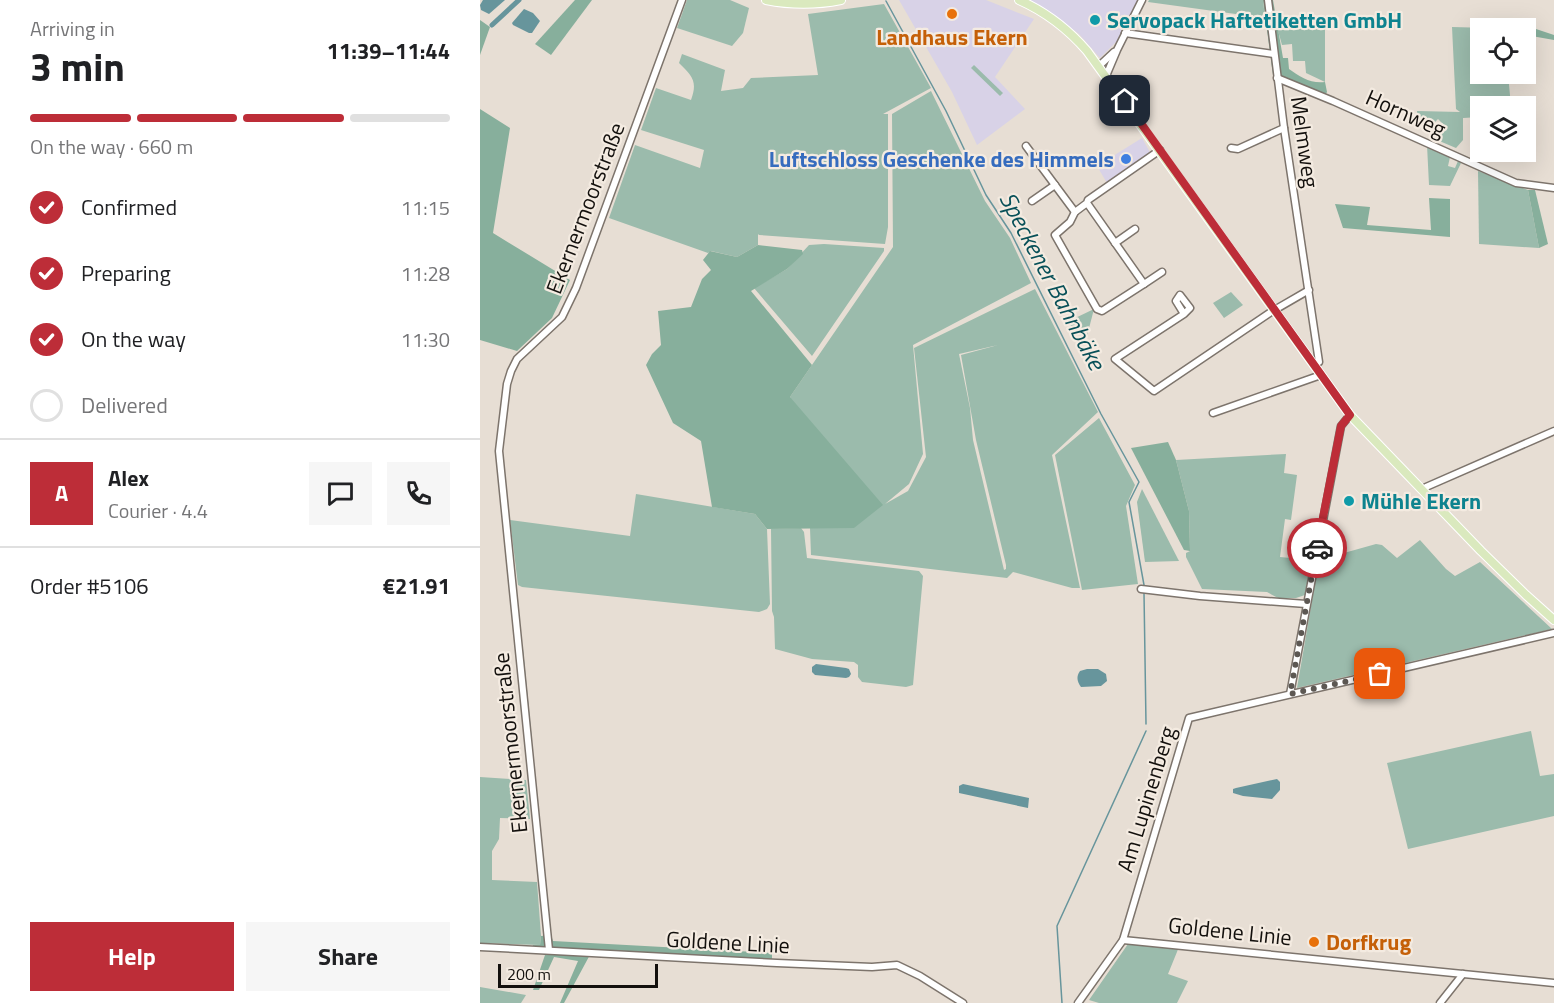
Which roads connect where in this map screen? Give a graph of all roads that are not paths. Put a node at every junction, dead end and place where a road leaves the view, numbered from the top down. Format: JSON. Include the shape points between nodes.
{"nodes":[{"id":1,"x":682,"y":0,"type":"edge"},
{"id":2,"x":766,"y":0,"type":"edge"},
{"id":3,"x":841,"y":0,"type":"edge"},
{"id":4,"x":1019,"y":0,"type":"edge"},
{"id":5,"x":1142,"y":0,"type":"edge"},
{"id":6,"x":1268,"y":0,"type":"edge"},
{"id":7,"x":1125,"y":33,"type":"junction"},
{"id":8,"x":1117,"y":50,"type":"junction"},
{"id":9,"x":1274,"y":54,"type":"junction"},
{"id":10,"x":1099,"y":66,"type":"junction"},
{"id":11,"x":1106,"y":76,"type":"junction"},
{"id":12,"x":1277,"y":78,"type":"junction"},
{"id":13,"x":1284,"y":128,"type":"junction"},
{"id":14,"x":1026,"y":146,"type":"dead end"},
{"id":15,"x":1231,"y":148,"type":"dead end"},
{"id":16,"x":1160,"y":150,"type":"junction"},
{"id":17,"x":1054,"y":185,"type":"junction"},
{"id":18,"x":1554,"y":188,"type":"edge"},
{"id":19,"x":1032,"y":201,"type":"dead end"},
{"id":20,"x":1087,"y":203,"type":"junction"},
{"id":21,"x":1075,"y":212,"type":"junction"},
{"id":22,"x":1135,"y":229,"type":"dead end"},
{"id":23,"x":1115,"y":243,"type":"junction"},
{"id":24,"x":1162,"y":272,"type":"dead end"},
{"id":25,"x":1144,"y":284,"type":"junction"},
{"id":26,"x":1309,"y":290,"type":"junction"},
{"id":27,"x":1274,"y":310,"type":"junction"},
{"id":28,"x":1184,"y":314,"type":"dead end"},
{"id":29,"x":1319,"y":362,"type":"dead end"},
{"id":30,"x":1321,"y":375,"type":"junction"},
{"id":31,"x":1213,"y":413,"type":"dead end"},
{"id":32,"x":1350,"y":415,"type":"junction"},
{"id":33,"x":1554,"y":431,"type":"edge"},
{"id":34,"x":1423,"y":491,"type":"junction"},
{"id":35,"x":1141,"y":589,"type":"dead end"},
{"id":36,"x":1306,"y":604,"type":"junction"},
{"id":37,"x":1554,"y":620,"type":"edge"},
{"id":38,"x":1554,"y":633,"type":"edge"},
{"id":39,"x":1290,"y":694,"type":"junction"},
{"id":40,"x":1123,"y":940,"type":"junction"},
{"id":41,"x":480,"y":947,"type":"edge"},
{"id":42,"x":549,"y":950,"type":"junction"},
{"id":43,"x":1463,"y":974,"type":"junction"},
{"id":44,"x":1554,"y":983,"type":"edge"},
{"id":45,"x":963,"y":1003,"type":"edge"},
{"id":46,"x":1078,"y":1003,"type":"edge"},
{"id":47,"x":1440,"y":1003,"type":"edge"}],
"edges":[{"from":1,"to":42,"type":"street","name":"Ekernermoorstraße","via":[[576,288],[562,317],[517,359],[507,384],[499,451]]},
{"from":2,"to":3,"type":"main road","via":[[801,4]]},
{"from":4,"to":10,"type":"main road","via":[[1066,29]]},
{"from":5,"to":7,"type":"street"},
{"from":6,"to":9,"type":"street","name":"Melmweg"},
{"from":7,"to":8,"type":"street"},
{"from":7,"to":9,"type":"street"},
{"from":8,"to":10,"type":"street"},
{"from":8,"to":11,"type":"street"},
{"from":9,"to":12,"type":"street","name":"Melmweg"},
{"from":10,"to":11,"type":"main road"},
{"from":11,"to":16,"type":"main road"},
{"from":12,"to":13,"type":"street","name":"Melmweg"},
{"from":12,"to":18,"type":"street","name":"Hornweg","via":[[1516,183]]},
{"from":13,"to":15,"type":"street","via":[[1238,149]]},
{"from":13,"to":26,"type":"street","name":"Melmweg"},
{"from":14,"to":17,"type":"street"},
{"from":16,"to":20,"type":"street"},
{"from":16,"to":27,"type":"main road"},
{"from":17,"to":19,"type":"street"},
{"from":17,"to":21,"type":"street"},
{"from":20,"to":21,"type":"street"},
{"from":20,"to":23,"type":"street"},
{"from":21,"to":25,"type":"street","via":[[1055,235],[1097,309],[1102,311]]},
{"from":22,"to":23,"type":"street"},
{"from":23,"to":25,"type":"street"},
{"from":24,"to":25,"type":"street"},
{"from":26,"to":27,"type":"street"},
{"from":26,"to":29,"type":"street","name":"Melmweg"},
{"from":27,"to":28,"type":"street","via":[[1154,391],[1116,359]]},
{"from":27,"to":30,"type":"main road"},
{"from":30,"to":31,"type":"street"},
{"from":30,"to":32,"type":"main road"},
{"from":32,"to":34,"type":"main road"},
{"from":32,"to":36,"type":"street","via":[[1341,426]]},
{"from":33,"to":34,"type":"street"},
{"from":34,"to":37,"type":"main road"},
{"from":35,"to":36,"type":"street"},
{"from":36,"to":39,"type":"street"},
{"from":38,"to":39,"type":"street","name":"Am Lupinenberg"},
{"from":39,"to":40,"type":"street","name":"Am Lupinenberg","via":[[1189,718]]},
{"from":40,"to":43,"type":"street","name":"Goldene Linie"},
{"from":40,"to":46,"type":"street"},
{"from":41,"to":42,"type":"street","name":"Goldene Linie"},
{"from":42,"to":45,"type":"street","name":"Goldene Linie","via":[[777,963],[897,965]]},
{"from":43,"to":44,"type":"street","name":"Goldene Linie"},
{"from":43,"to":47,"type":"street"}]}
